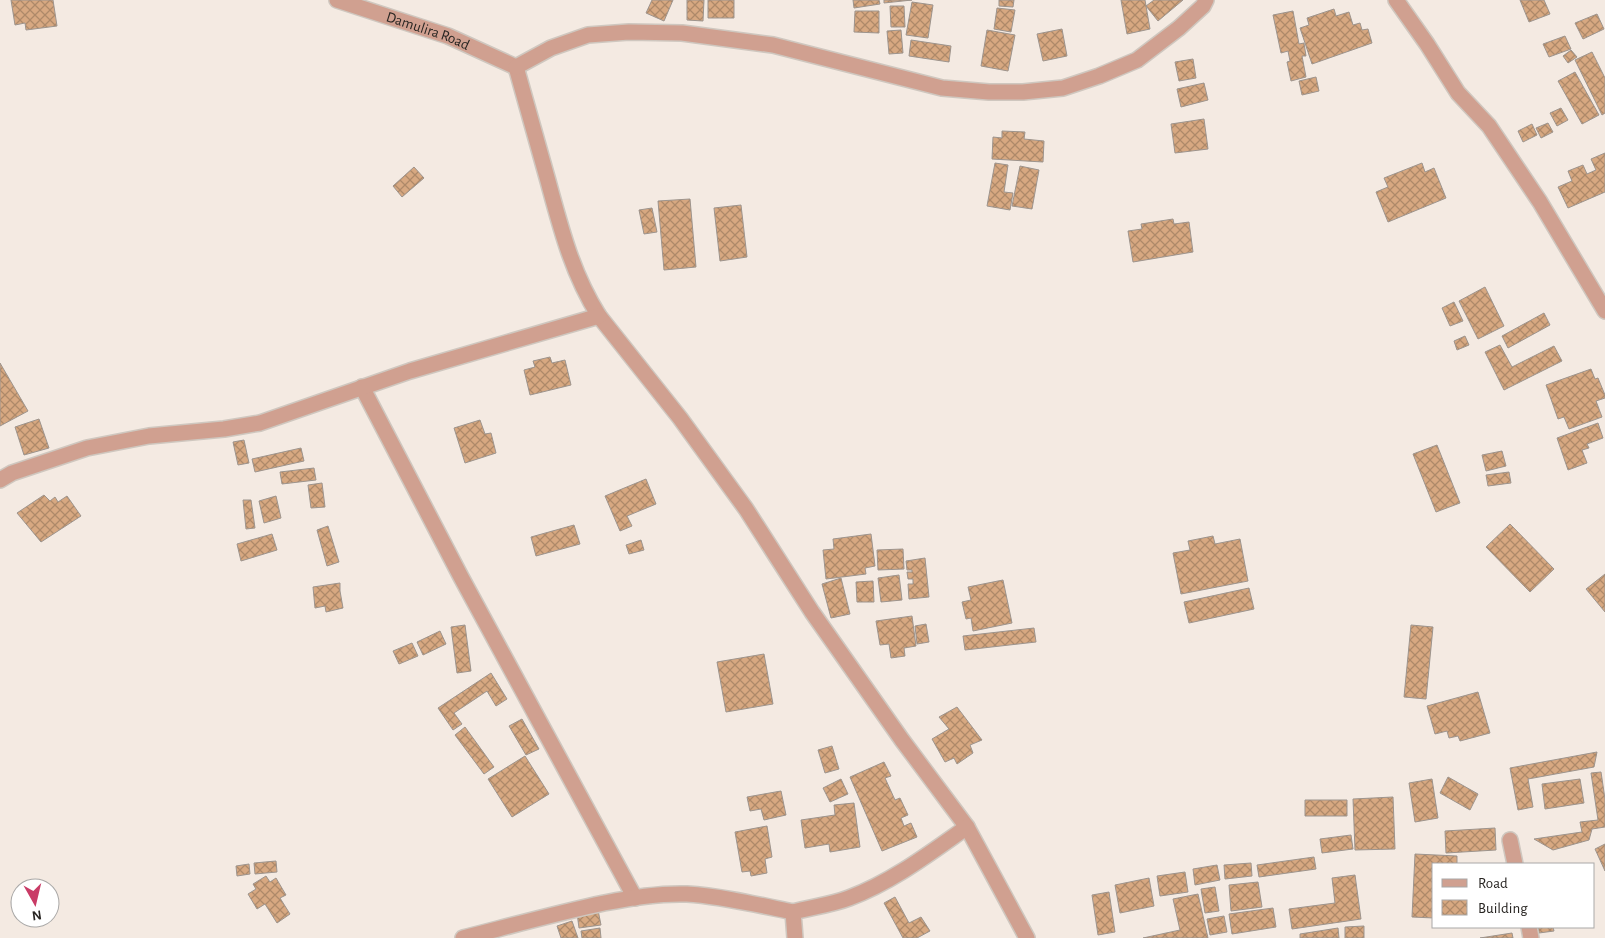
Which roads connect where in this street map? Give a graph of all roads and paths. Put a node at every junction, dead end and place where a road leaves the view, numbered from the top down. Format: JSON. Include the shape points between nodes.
{"nodes":[{"id":1,"x":337,"y":0,"type":"edge"},
{"id":2,"x":1206,"y":0,"type":"edge"},
{"id":3,"x":1396,"y":0,"type":"edge"},
{"id":4,"x":516,"y":67,"type":"junction"},
{"id":5,"x":1605,"y":311,"type":"edge"},
{"id":6,"x":598,"y":316,"type":"junction"},
{"id":7,"x":362,"y":386,"type":"junction"},
{"id":8,"x":0,"y":480,"type":"edge"},
{"id":9,"x":967,"y":827,"type":"junction"},
{"id":10,"x":1510,"y":840,"type":"dead end"},
{"id":11,"x":1515,"y":863,"type":"edge"},
{"id":12,"x":635,"y":898,"type":"junction"},
{"id":13,"x":793,"y":912,"type":"junction"},
{"id":14,"x":464,"y":938,"type":"edge"},
{"id":15,"x":794,"y":938,"type":"edge"},
{"id":16,"x":1027,"y":938,"type":"edge"}],
"edges":[{"from":1,"to":4,"type":"street","name":"Damulira Road","via":[[448,36]]},
{"from":2,"to":4,"type":"street","via":[[1179,28],[1137,60],[1063,88],[1023,92],[942,88],[773,45],[682,32],[588,35],[552,48]]},
{"from":3,"to":5,"type":"street","via":[[1458,93],[1489,126],[1540,202]]},
{"from":4,"to":6,"type":"street","via":[[560,227],[577,275]]},
{"from":6,"to":7,"type":"street"},
{"from":6,"to":9,"type":"street","via":[[680,418],[740,501],[829,636]]},
{"from":7,"to":8,"type":"street","via":[[260,423],[149,436],[87,448]]},
{"from":7,"to":12,"type":"street"},
{"from":9,"to":13,"type":"street","via":[[884,882],[848,899]]},
{"from":9,"to":16,"type":"street"},
{"from":10,"to":11,"type":"street"},
{"from":12,"to":13,"type":"street","via":[[688,894]]},
{"from":12,"to":14,"type":"street","via":[[571,910]]},
{"from":13,"to":15,"type":"street"}]}
